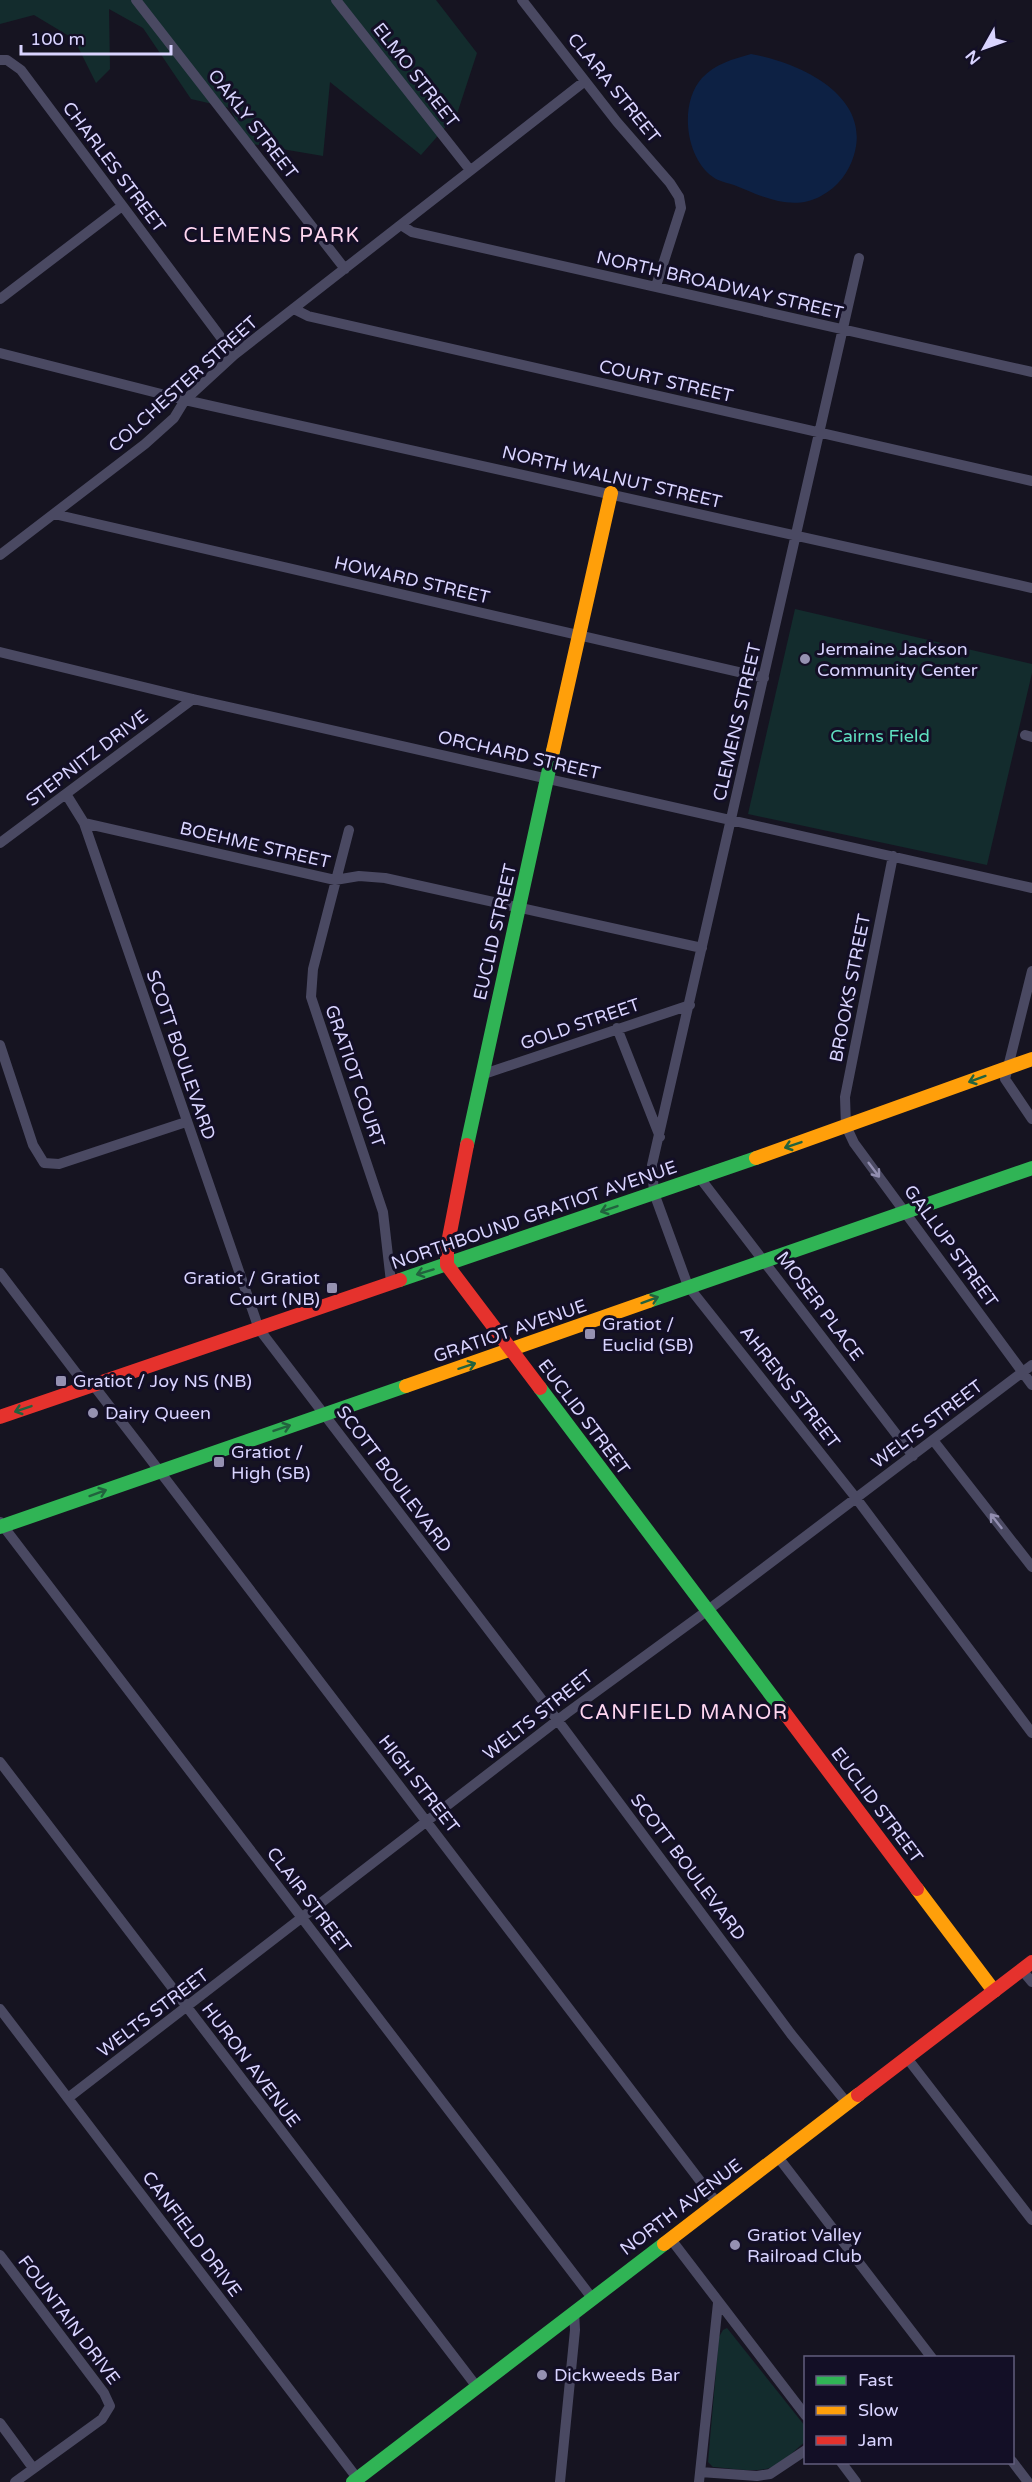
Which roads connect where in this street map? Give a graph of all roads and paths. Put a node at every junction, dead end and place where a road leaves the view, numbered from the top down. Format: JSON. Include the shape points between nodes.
{"nodes":[{"id":1,"x":136,"y":0,"type":"edge"},
{"id":2,"x":336,"y":0,"type":"edge"},
{"id":3,"x":522,"y":0,"type":"edge"},
{"id":4,"x":4,"y":60,"type":"edge"},
{"id":5,"x":585,"y":81,"type":"junction"},
{"id":6,"x":470,"y":170,"type":"junction"},
{"id":7,"x":122,"y":206,"type":"junction"},
{"id":8,"x":401,"y":225,"type":"junction"},
{"id":9,"x":859,"y":258,"type":"dead end"},
{"id":10,"x":345,"y":269,"type":"junction"},
{"id":11,"x":656,"y":286,"type":"junction"},
{"id":12,"x":0,"y":299,"type":"edge"},
{"id":13,"x":294,"y":309,"type":"junction"},
{"id":14,"x":842,"y":330,"type":"junction"},
{"id":15,"x":0,"y":353,"type":"edge"},
{"id":16,"x":234,"y":355,"type":"junction"},
{"id":17,"x":1032,"y":372,"type":"edge"},
{"id":18,"x":184,"y":399,"type":"junction"},
{"id":19,"x":820,"y":433,"type":"junction"},
{"id":20,"x":1032,"y":481,"type":"edge"},
{"id":21,"x":611,"y":494,"type":"junction"},
{"id":22,"x":54,"y":514,"type":"junction"},
{"id":23,"x":796,"y":536,"type":"junction"},
{"id":24,"x":0,"y":555,"type":"edge"},
{"id":25,"x":1032,"y":588,"type":"edge"},
{"id":26,"x":580,"y":636,"type":"junction"},
{"id":27,"x":0,"y":652,"type":"edge"},
{"id":28,"x":764,"y":678,"type":"junction"},
{"id":29,"x":193,"y":699,"type":"junction"},
{"id":30,"x":547,"y":779,"type":"junction"},
{"id":31,"x":66,"y":794,"type":"junction"},
{"id":32,"x":732,"y":820,"type":"junction"},
{"id":33,"x":84,"y":824,"type":"junction"},
{"id":34,"x":350,"y":830,"type":"dead end"},
{"id":35,"x":0,"y":843,"type":"edge"},
{"id":36,"x":893,"y":856,"type":"junction"},
{"id":37,"x":335,"y":880,"type":"junction"},
{"id":38,"x":1032,"y":888,"type":"edge"},
{"id":39,"x":519,"y":908,"type":"junction"},
{"id":40,"x":702,"y":948,"type":"junction"},
{"id":41,"x":1032,"y":971,"type":"edge"},
{"id":42,"x":690,"y":1005,"type":"junction"},
{"id":43,"x":617,"y":1028,"type":"junction"},
{"id":44,"x":0,"y":1045,"type":"edge"},
{"id":45,"x":1032,"y":1059,"type":"edge"},
{"id":46,"x":1008,"y":1068,"type":"junction"},
{"id":47,"x":481,"y":1076,"type":"junction"},
{"id":48,"x":1032,"y":1119,"type":"edge"},
{"id":49,"x":186,"y":1122,"type":"junction"},
{"id":50,"x":846,"y":1126,"type":"junction"},
{"id":51,"x":660,"y":1137,"type":"junction"},
{"id":52,"x":1032,"y":1168,"type":"edge"},
{"id":53,"x":700,"y":1178,"type":"junction"},
{"id":54,"x":654,"y":1193,"type":"junction"},
{"id":55,"x":905,"y":1212,"type":"junction"},
{"id":56,"x":765,"y":1261,"type":"junction"},
{"id":57,"x":447,"y":1265,"type":"junction"},
{"id":58,"x":0,"y":1273,"type":"edge"},
{"id":59,"x":391,"y":1282,"type":"junction"},
{"id":60,"x":688,"y":1286,"type":"junction"},
{"id":61,"x":259,"y":1329,"type":"junction"},
{"id":62,"x":511,"y":1351,"type":"junction"},
{"id":63,"x":1032,"y":1365,"type":"edge"},
{"id":64,"x":1023,"y":1372,"type":"junction"},
{"id":65,"x":1032,"y":1385,"type":"edge"},
{"id":66,"x":94,"y":1386,"type":"junction"},
{"id":67,"x":322,"y":1413,"type":"junction"},
{"id":68,"x":0,"y":1417,"type":"edge"},
{"id":69,"x":933,"y":1440,"type":"junction"},
{"id":70,"x":912,"y":1455,"type":"junction"},
{"id":71,"x":159,"y":1471,"type":"junction"},
{"id":72,"x":856,"y":1498,"type":"junction"},
{"id":73,"x":1,"y":1525,"type":"edge"},
{"id":74,"x":1032,"y":1567,"type":"edge"},
{"id":75,"x":708,"y":1610,"type":"junction"},
{"id":76,"x":558,"y":1720,"type":"junction"},
{"id":77,"x":1032,"y":1733,"type":"edge"},
{"id":78,"x":0,"y":1762,"type":"edge"},
{"id":79,"x":428,"y":1822,"type":"junction"},
{"id":80,"x":302,"y":1919,"type":"junction"},
{"id":81,"x":1027,"y":1966,"type":"edge"},
{"id":82,"x":1032,"y":1982,"type":"edge"},
{"id":83,"x":994,"y":1991,"type":"junction"},
{"id":84,"x":187,"y":2008,"type":"junction"},
{"id":85,"x":0,"y":2009,"type":"edge"},
{"id":86,"x":907,"y":2058,"type":"junction"},
{"id":87,"x":68,"y":2098,"type":"junction"},
{"id":88,"x":847,"y":2103,"type":"junction"},
{"id":89,"x":778,"y":2157,"type":"junction"},
{"id":90,"x":717,"y":2203,"type":"junction"},
{"id":91,"x":1032,"y":2220,"type":"edge"},
{"id":92,"x":670,"y":2238,"type":"junction"},
{"id":93,"x":0,"y":2255,"type":"edge"},
{"id":94,"x":592,"y":2298,"type":"junction"},
{"id":95,"x":718,"y":2303,"type":"junction"},
{"id":96,"x":574,"y":2311,"type":"junction"},
{"id":97,"x":930,"y":2356,"type":"edge"},
{"id":98,"x":477,"y":2387,"type":"junction"},
{"id":99,"x":804,"y":2413,"type":"edge"},
{"id":100,"x":0,"y":2424,"type":"edge"},
{"id":101,"x":804,"y":2451,"type":"edge"},
{"id":102,"x":842,"y":2464,"type":"edge"},
{"id":103,"x":1014,"y":2464,"type":"edge"},
{"id":104,"x":33,"y":2468,"type":"junction"},
{"id":105,"x":700,"y":2477,"type":"edge"},
{"id":106,"x":355,"y":2480,"type":"edge"},
{"id":107,"x":15,"y":2482,"type":"edge"},
{"id":108,"x":561,"y":2482,"type":"edge"},
{"id":109,"x":856,"y":2482,"type":"edge"},
{"id":110,"x":1028,"y":2482,"type":"edge"}],
"edges":[{"from":1,"to":10,"type":"street","name":"OAKLY STREET"},
{"from":2,"to":6,"type":"street","name":"ELMO STREET"},
{"from":3,"to":5,"type":"street","name":"CLARA STREET"},
{"from":4,"to":7,"type":"street","name":"CHARLES STREET","via":[[21,70]]},
{"from":5,"to":6,"type":"street","name":"COLCHESTER STREET"},
{"from":5,"to":11,"type":"street","name":"CLARA STREET","via":[[679,197],[681,208]]},
{"from":6,"to":8,"type":"street","name":"COLCHESTER STREET"},
{"from":7,"to":12,"type":"street"},
{"from":7,"to":16,"type":"street","name":"CHARLES STREET"},
{"from":8,"to":10,"type":"street","name":"COLCHESTER STREET"},
{"from":8,"to":11,"type":"street","name":"NORTH BROADWAY STREET","via":[[412,232]]},
{"from":9,"to":14,"type":"street","name":"CLEMENS STREET"},
{"from":10,"to":13,"type":"street","name":"COLCHESTER STREET"},
{"from":11,"to":14,"type":"street","name":"NORTH BROADWAY STREET"},
{"from":13,"to":16,"type":"street","name":"COLCHESTER STREET"},
{"from":13,"to":19,"type":"street","name":"COURT STREET","via":[[308,316]]},
{"from":14,"to":17,"type":"street","name":"NORTH BROADWAY STREET"},
{"from":14,"to":19,"type":"street","name":"CLEMENS STREET"},
{"from":15,"to":18,"type":"street","name":"NORTH WALNUT STREET"},
{"from":16,"to":18,"type":"street","name":"COLCHESTER STREET"},
{"from":18,"to":21,"type":"street","name":"NORTH WALNUT STREET"},
{"from":18,"to":22,"type":"street","name":"COLCHESTER STREET","via":[[174,418],[146,444]]},
{"from":19,"to":20,"type":"street","name":"COURT STREET"},
{"from":19,"to":23,"type":"street","name":"CLEMENS STREET"},
{"from":21,"to":23,"type":"street","name":"NORTH WALNUT STREET"},
{"from":21,"to":26,"type":"main road","name":"EUCLID STREET"},
{"from":22,"to":24,"type":"street","name":"COLCHESTER STREET"},
{"from":22,"to":26,"type":"street","name":"HOWARD STREET"},
{"from":23,"to":25,"type":"street","name":"NORTH WALNUT STREET"},
{"from":23,"to":28,"type":"street","name":"CLEMENS STREET"},
{"from":26,"to":28,"type":"street","name":"HOWARD STREET"},
{"from":26,"to":30,"type":"main road","name":"EUCLID STREET"},
{"from":27,"to":29,"type":"street","name":"ORCHARD STREET"},
{"from":28,"to":32,"type":"street","name":"CLEMENS STREET"},
{"from":29,"to":30,"type":"street","name":"ORCHARD STREET"},
{"from":29,"to":31,"type":"street","name":"STEPNITZ DRIVE"},
{"from":30,"to":32,"type":"street","name":"ORCHARD STREET"},
{"from":30,"to":39,"type":"main road","name":"EUCLID STREET"},
{"from":31,"to":33,"type":"street","name":"SCOTT BOULEVARD"},
{"from":31,"to":35,"type":"street","name":"STEPNITZ DRIVE"},
{"from":32,"to":36,"type":"street","name":"ORCHARD STREET"},
{"from":32,"to":40,"type":"street","name":"CLEMENS STREET"},
{"from":33,"to":37,"type":"street","name":"BOEHME STREET"},
{"from":33,"to":49,"type":"street","name":"SCOTT BOULEVARD"},
{"from":34,"to":37,"type":"street","name":"GRATIOT COURT"},
{"from":36,"to":38,"type":"street","name":"ORCHARD STREET"},
{"from":36,"to":50,"type":"street","name":"BROOKS STREET","via":[[845,1097]]},
{"from":37,"to":39,"type":"street","name":"BOEHME STREET","via":[[359,876],[385,878]]},
{"from":37,"to":59,"type":"street","name":"GRATIOT COURT","via":[[313,969],[311,997],[384,1212]]},
{"from":39,"to":40,"type":"street","name":"BOEHME STREET"},
{"from":39,"to":47,"type":"main road","name":"EUCLID STREET"},
{"from":40,"to":42,"type":"street","name":"CLEMENS STREET"},
{"from":41,"to":46,"type":"street"},
{"from":42,"to":43,"type":"street","name":"GOLD STREET"},
{"from":42,"to":51,"type":"street","name":"CLEMENS STREET"},
{"from":43,"to":47,"type":"street","name":"GOLD STREET"},
{"from":43,"to":51,"type":"street"},
{"from":44,"to":49,"type":"street","via":[[33,1145],[44,1163],[59,1164]]},
{"from":45,"to":46,"type":"main road","name":"NORTHBOUND GRATIOT AVENUE"},
{"from":46,"to":48,"type":"street","via":[[1005,1079]]},
{"from":46,"to":50,"type":"main road","name":"NORTHBOUND GRATIOT AVENUE","one_way":true},
{"from":47,"to":57,"type":"main road","name":"EUCLID STREET","via":[[447,1248]]},
{"from":49,"to":61,"type":"street","name":"SCOTT BOULEVARD"},
{"from":50,"to":53,"type":"main road","name":"NORTHBOUND GRATIOT AVENUE","one_way":true},
{"from":50,"to":55,"type":"street","name":"GALLUP STREET","one_way":true,"via":[[854,1143]]},
{"from":51,"to":54,"type":"street","name":"CLEMENS STREET","via":[[652,1165]]},
{"from":52,"to":55,"type":"main road","name":"GRATIOT AVENUE"},
{"from":53,"to":54,"type":"main road","name":"NORTHBOUND GRATIOT AVENUE"},
{"from":53,"to":56,"type":"street","name":"MOSER PLACE"},
{"from":54,"to":57,"type":"main road","name":"NORTHBOUND GRATIOT AVENUE","one_way":true},
{"from":54,"to":60,"type":"street","name":"AHRENS STREET"},
{"from":55,"to":56,"type":"main road","name":"GRATIOT AVENUE"},
{"from":55,"to":64,"type":"street","name":"GALLUP STREET"},
{"from":56,"to":60,"type":"main road","name":"GRATIOT AVENUE"},
{"from":56,"to":70,"type":"street","name":"MOSER PLACE"},
{"from":57,"to":59,"type":"main road","name":"NORTHBOUND GRATIOT AVENUE","one_way":true},
{"from":57,"to":62,"type":"main road","name":"EUCLID STREET"},
{"from":58,"to":66,"type":"street","name":"HIGH STREET","via":[[77,1374]]},
{"from":59,"to":61,"type":"main road","name":"NORTHBOUND GRATIOT AVENUE"},
{"from":62,"to":60,"type":"main road","name":"GRATIOT AVENUE","one_way":true},
{"from":60,"to":72,"type":"street","name":"AHRENS STREET"},
{"from":61,"to":66,"type":"main road","name":"NORTHBOUND GRATIOT AVENUE"},
{"from":61,"to":67,"type":"street","name":"SCOTT BOULEVARD"},
{"from":67,"to":62,"type":"main road","name":"GRATIOT AVENUE","one_way":true},
{"from":62,"to":75,"type":"main road","name":"EUCLID STREET"},
{"from":63,"to":64,"type":"street","name":"WELTS STREET"},
{"from":64,"to":65,"type":"street","name":"GALLUP STREET"},
{"from":64,"to":69,"type":"street","name":"WELTS STREET"},
{"from":66,"to":68,"type":"main road","name":"NORTHBOUND GRATIOT AVENUE","one_way":true},
{"from":66,"to":71,"type":"street","name":"HIGH STREET"},
{"from":71,"to":67,"type":"main road","name":"GRATIOT AVENUE","one_way":true},
{"from":67,"to":76,"type":"street","name":"SCOTT BOULEVARD"},
{"from":69,"to":70,"type":"street","name":"WELTS STREET"},
{"from":74,"to":69,"type":"street","one_way":true},
{"from":70,"to":72,"type":"street","name":"WELTS STREET"},
{"from":73,"to":71,"type":"main road","name":"GRATIOT AVENUE","one_way":true},
{"from":71,"to":79,"type":"street","name":"HIGH STREET"},
{"from":72,"to":75,"type":"street","name":"WELTS STREET"},
{"from":72,"to":77,"type":"street","name":"AHRENS STREET"},
{"from":73,"to":80,"type":"street","name":"CLAIR STREET"},
{"from":75,"to":76,"type":"street","name":"WELTS STREET"},
{"from":75,"to":83,"type":"main road","name":"EUCLID STREET"},
{"from":76,"to":79,"type":"street","name":"WELTS STREET"},
{"from":76,"to":88,"type":"street","name":"SCOTT BOULEVARD","via":[[791,2034]]},
{"from":78,"to":84,"type":"street","name":"HURON AVENUE"},
{"from":79,"to":80,"type":"street","name":"WELTS STREET"},
{"from":79,"to":90,"type":"street","name":"HIGH STREET"},
{"from":80,"to":84,"type":"street","name":"WELTS STREET"},
{"from":80,"to":94,"type":"street","name":"CLAIR STREET"},
{"from":81,"to":82,"type":"street"},
{"from":81,"to":83,"type":"main road","name":"NORTH AVENUE"},
{"from":83,"to":86,"type":"main road","name":"NORTH AVENUE"},
{"from":84,"to":87,"type":"street","name":"WELTS STREET"},
{"from":84,"to":98,"type":"street","name":"HURON AVENUE"},
{"from":85,"to":87,"type":"street","name":"CANFIELD DRIVE"},
{"from":86,"to":88,"type":"main road","name":"NORTH AVENUE"},
{"from":86,"to":91,"type":"street"},
{"from":87,"to":106,"type":"street","name":"CANFIELD DRIVE"},
{"from":88,"to":89,"type":"main road","name":"NORTH AVENUE"},
{"from":89,"to":90,"type":"main road","name":"NORTH AVENUE"},
{"from":89,"to":97,"type":"street"},
{"from":90,"to":92,"type":"main road","name":"NORTH AVENUE"},
{"from":92,"to":94,"type":"main road","name":"NORTH AVENUE"},
{"from":92,"to":95,"type":"street"},
{"from":93,"to":104,"type":"street","name":"FOUNTAIN DRIVE","via":[[110,2406],[102,2419]]},
{"from":94,"to":96,"type":"main road","name":"NORTH AVENUE"},
{"from":95,"to":99,"type":"street"},
{"from":95,"to":105,"type":"street"},
{"from":96,"to":98,"type":"main road","name":"NORTH AVENUE"},
{"from":96,"to":108,"type":"street"},
{"from":98,"to":106,"type":"main road","name":"NORTH AVENUE"},
{"from":100,"to":104,"type":"street"},
{"from":101,"to":105,"type":"street","via":[[770,2474]]},
{"from":102,"to":109,"type":"street"},
{"from":103,"to":110,"type":"street"},
{"from":104,"to":107,"type":"street"}]}
